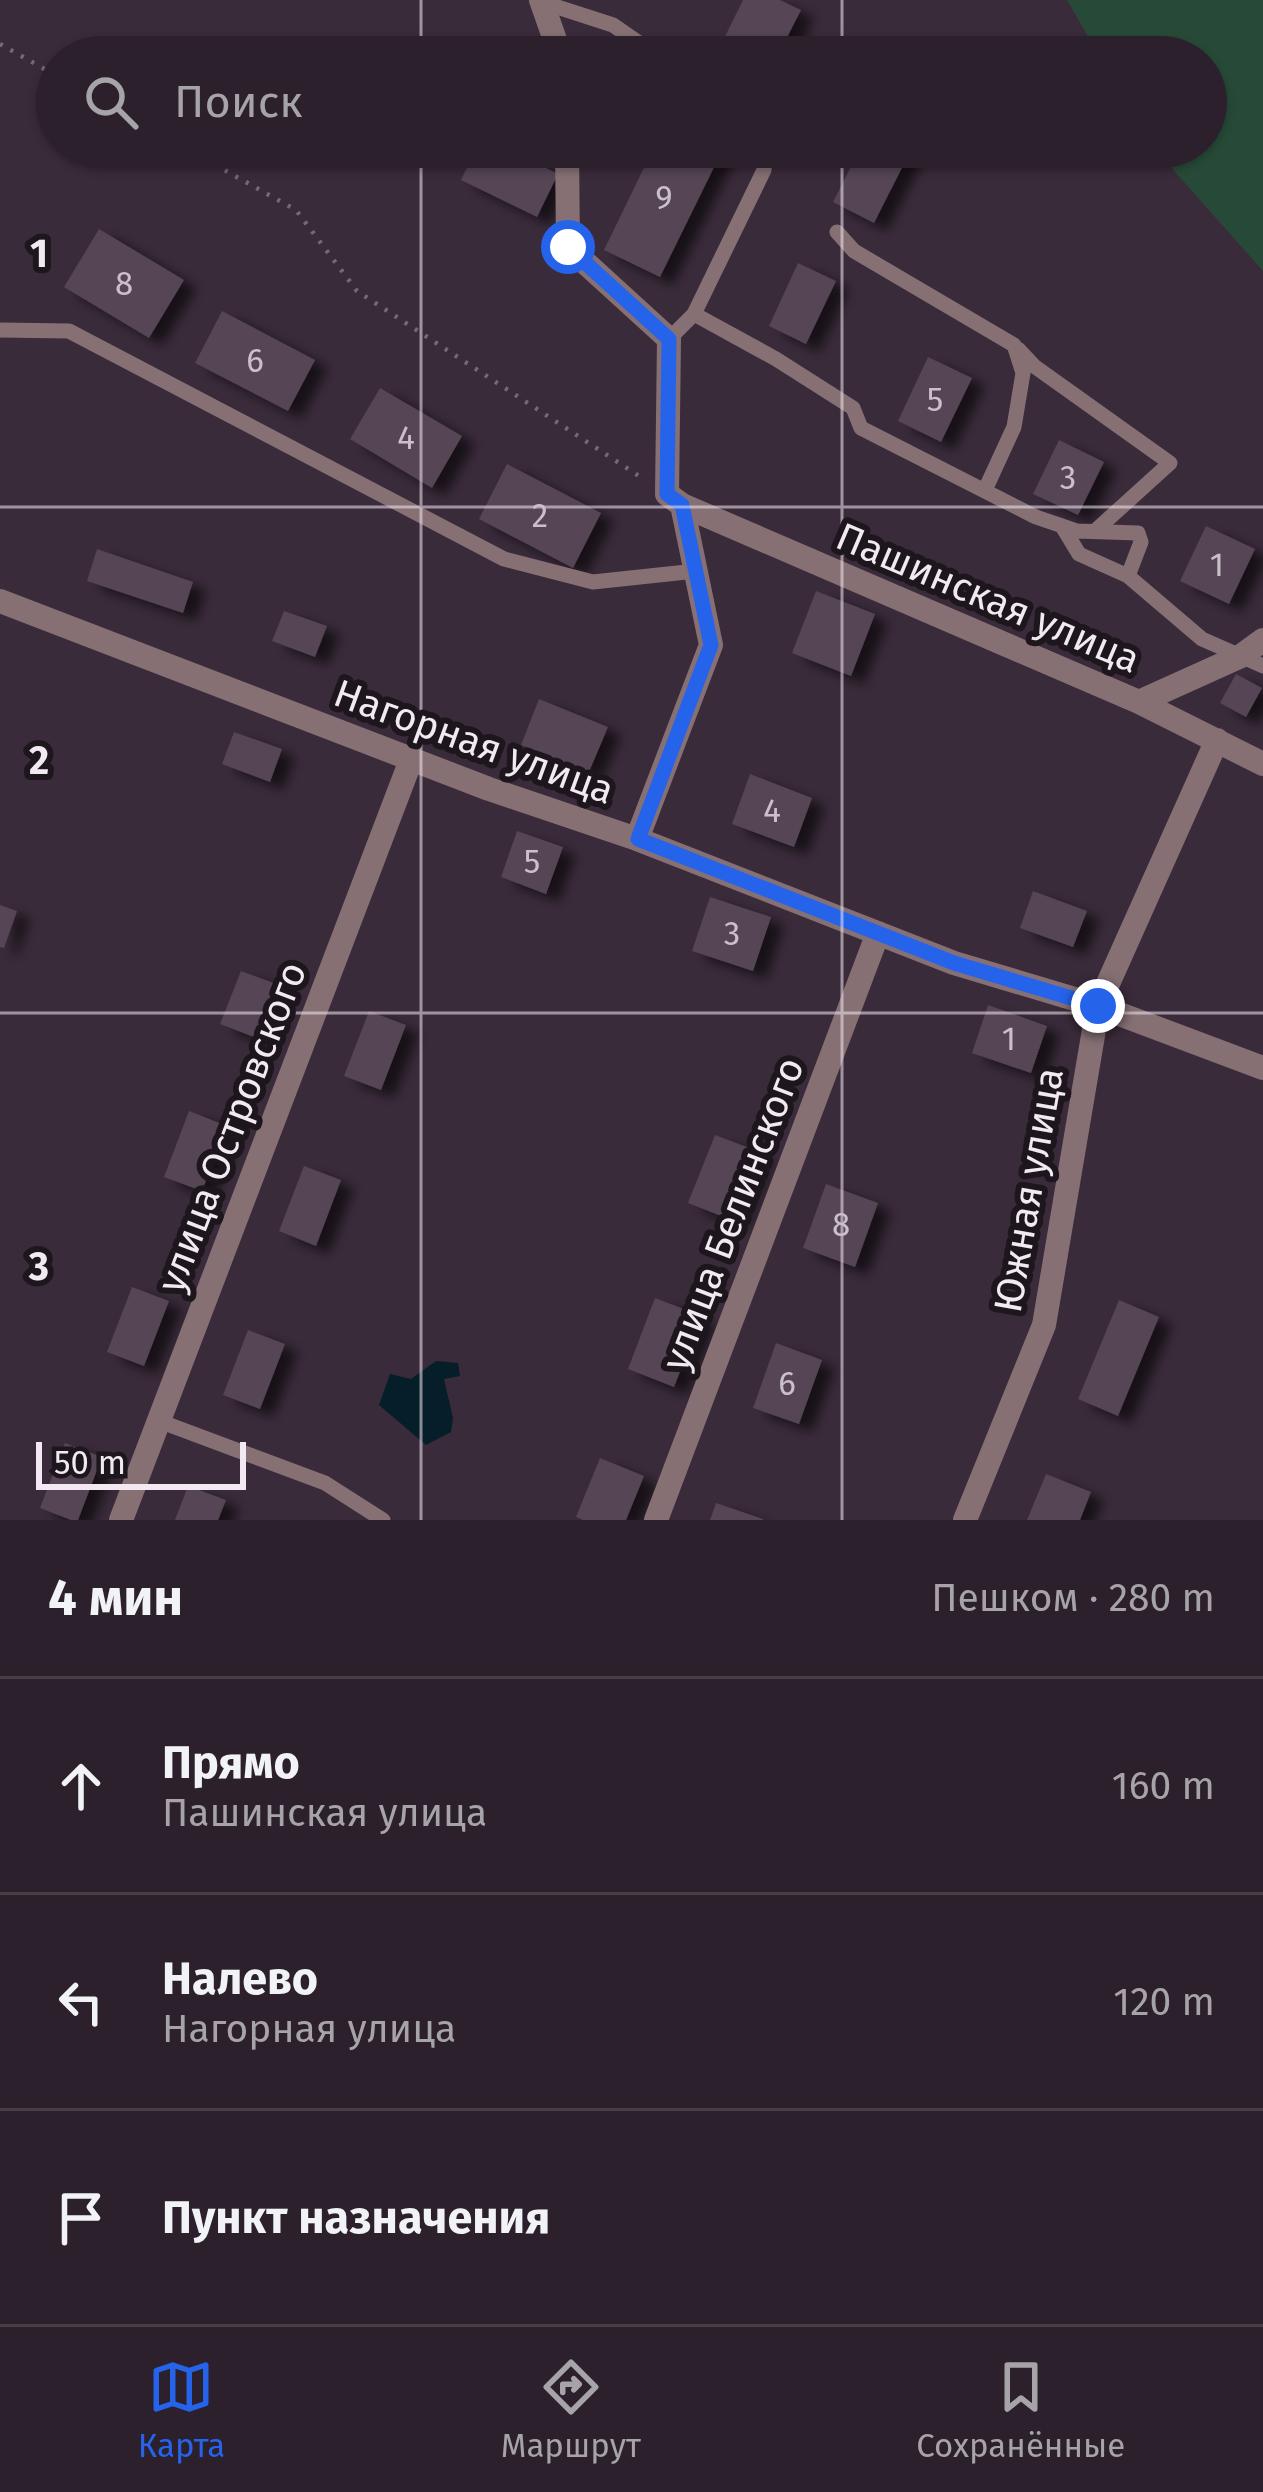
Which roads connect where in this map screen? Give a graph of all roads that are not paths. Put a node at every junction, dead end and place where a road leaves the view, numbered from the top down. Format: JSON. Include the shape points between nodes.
{"nodes":[{"id":1,"x":541,"y":1,"type":"edge"},
{"id":2,"x":554,"y":36,"type":"edge"},
{"id":3,"x":629,"y":36,"type":"edge"},
{"id":4,"x":567,"y":168,"type":"edge"},
{"id":5,"x":764,"y":168,"type":"edge"},
{"id":6,"x":837,"y":232,"type":"dead end"},
{"id":7,"x":694,"y":314,"type":"junction"},
{"id":8,"x":0,"y":330,"type":"edge"},
{"id":9,"x":669,"y":339,"type":"junction"},
{"id":10,"x":1014,"y":345,"type":"junction"},
{"id":11,"x":985,"y":490,"type":"junction"},
{"id":12,"x":675,"y":500,"type":"junction"},
{"id":13,"x":1062,"y":526,"type":"junction"},
{"id":14,"x":1095,"y":531,"type":"junction"},
{"id":15,"x":696,"y":571,"type":"junction"},
{"id":16,"x":1128,"y":576,"type":"junction"},
{"id":17,"x":0,"y":601,"type":"edge"},
{"id":18,"x":1263,"y":640,"type":"edge"},
{"id":19,"x":1252,"y":661,"type":"edge"},
{"id":20,"x":1139,"y":702,"type":"junction"},
{"id":21,"x":1217,"y":740,"type":"junction"},
{"id":22,"x":411,"y":760,"type":"junction"},
{"id":23,"x":1263,"y":764,"type":"edge"},
{"id":24,"x":638,"y":839,"type":"junction"},
{"id":25,"x":878,"y":933,"type":"junction"},
{"id":26,"x":1098,"y":1006,"type":"junction"},
{"id":27,"x":1263,"y":1068,"type":"edge"},
{"id":28,"x":159,"y":1421,"type":"junction"},
{"id":29,"x":121,"y":1520,"type":"edge"},
{"id":30,"x":383,"y":1520,"type":"edge"},
{"id":31,"x":656,"y":1520,"type":"edge"},
{"id":32,"x":965,"y":1520,"type":"edge"}],
"edges":[{"from":1,"to":2,"type":"street"},
{"from":1,"to":3,"type":"lane"},
{"from":4,"to":9,"type":"street","via":[[568,247]]},
{"from":5,"to":7,"type":"lane"},
{"from":6,"to":10,"type":"lane","via":[[854,251]]},
{"from":7,"to":9,"type":"lane"},
{"from":7,"to":11,"type":"lane","via":[[853,408],[861,428]]},
{"from":8,"to":15,"type":"lane","via":[[69,331],[504,559],[593,582]]},
{"from":9,"to":12,"type":"street"},
{"from":10,"to":11,"type":"lane","via":[[1023,373],[1014,428]]},
{"from":10,"to":14,"type":"lane","via":[[1169,463]]},
{"from":11,"to":13,"type":"lane"},
{"from":12,"to":15,"type":"street"},
{"from":12,"to":20,"type":"street","name":"Пашинская улица"},
{"from":13,"to":14,"type":"lane"},
{"from":13,"to":16,"type":"lane","via":[[1079,554]]},
{"from":14,"to":16,"type":"lane","via":[[1138,532]]},
{"from":15,"to":24,"type":"street","via":[[711,645]]},
{"from":16,"to":19,"type":"lane","via":[[1202,639]]},
{"from":17,"to":22,"type":"street","name":"Нагорная улица"},
{"from":18,"to":19,"type":"street"},
{"from":19,"to":20,"type":"street"},
{"from":20,"to":21,"type":"street","name":"Пашинская улица"},
{"from":21,"to":23,"type":"street","name":"Пашинская улица"},
{"from":21,"to":26,"type":"street","name":"Южная улица"},
{"from":22,"to":24,"type":"street","name":"Нагорная улица"},
{"from":22,"to":28,"type":"street","name":"улица Островского"},
{"from":24,"to":25,"type":"street","name":"Нагорная улица"},
{"from":25,"to":26,"type":"street","name":"Нагорная улица"},
{"from":25,"to":31,"type":"street","name":"улица Белинского"},
{"from":26,"to":27,"type":"street","name":"Нагорная улица"},
{"from":26,"to":32,"type":"street","name":"Южная улица","via":[[1044,1325]]},
{"from":28,"to":29,"type":"street","name":"улица Островского"},
{"from":28,"to":30,"type":"lane","via":[[325,1483]]}]}
